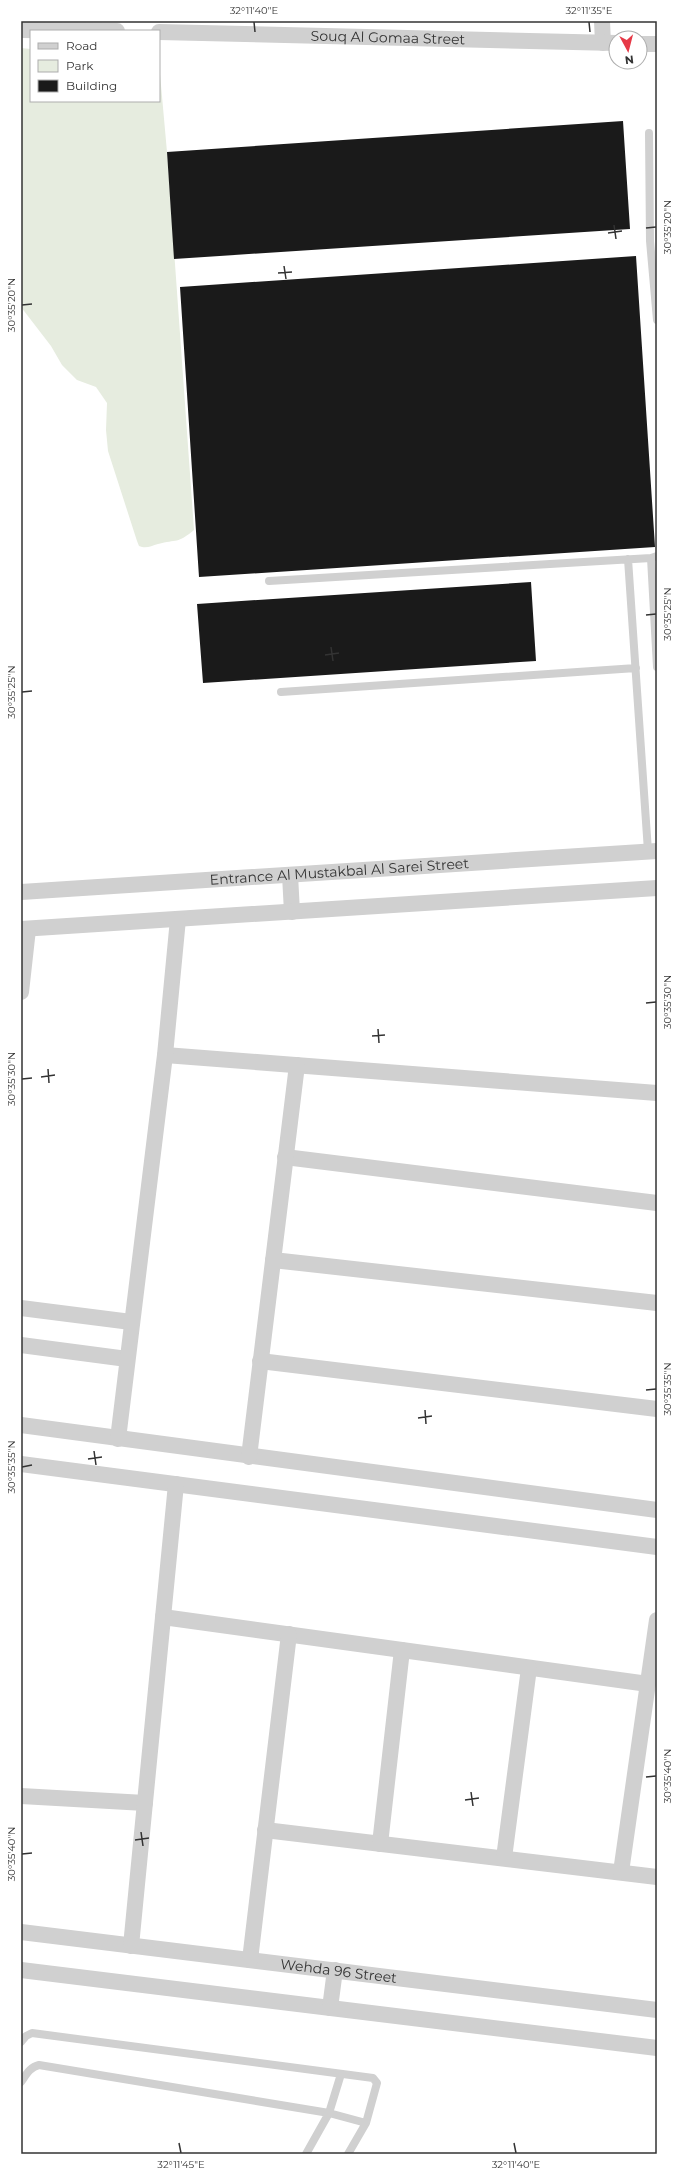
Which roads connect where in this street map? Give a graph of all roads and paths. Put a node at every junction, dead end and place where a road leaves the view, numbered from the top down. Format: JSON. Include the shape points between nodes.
{"nodes":[{"id":1,"x":602,"y":21,"type":"edge"},
{"id":2,"x":169,"y":28,"type":"edge"},
{"id":3,"x":608,"y":40,"type":"edge"},
{"id":4,"x":608,"y":43,"type":"edge"},
{"id":5,"x":649,"y":133,"type":"dead end"},
{"id":6,"x":654,"y":240,"type":"edge"},
{"id":7,"x":657,"y":320,"type":"edge"},
{"id":8,"x":654,"y":557,"type":"edge"},
{"id":9,"x":628,"y":559,"type":"junction"},
{"id":10,"x":269,"y":582,"type":"dead end"},
{"id":11,"x":657,"y":667,"type":"edge"},
{"id":12,"x":636,"y":668,"type":"junction"},
{"id":13,"x":281,"y":692,"type":"dead end"},
{"id":14,"x":653,"y":851,"type":"edge"},
{"id":15,"x":290,"y":875,"type":"junction"},
{"id":16,"x":657,"y":888,"type":"edge"},
{"id":17,"x":21,"y":892,"type":"edge"},
{"id":18,"x":292,"y":912,"type":"junction"},
{"id":19,"x":178,"y":919,"type":"junction"},
{"id":20,"x":24,"y":929,"type":"edge"},
{"id":21,"x":21,"y":992,"type":"edge"},
{"id":22,"x":165,"y":1055,"type":"junction"},
{"id":23,"x":297,"y":1065,"type":"junction"},
{"id":24,"x":657,"y":1093,"type":"edge"},
{"id":25,"x":285,"y":1157,"type":"junction"},
{"id":26,"x":657,"y":1204,"type":"edge"},
{"id":27,"x":273,"y":1260,"type":"junction"},
{"id":28,"x":657,"y":1303,"type":"edge"},
{"id":29,"x":21,"y":1308,"type":"edge"},
{"id":30,"x":131,"y":1322,"type":"junction"},
{"id":31,"x":21,"y":1345,"type":"edge"},
{"id":32,"x":127,"y":1359,"type":"junction"},
{"id":33,"x":260,"y":1361,"type":"junction"},
{"id":34,"x":657,"y":1409,"type":"edge"},
{"id":35,"x":21,"y":1425,"type":"edge"},
{"id":36,"x":118,"y":1439,"type":"junction"},
{"id":37,"x":249,"y":1457,"type":"junction"},
{"id":38,"x":21,"y":1464,"type":"edge"},
{"id":39,"x":176,"y":1484,"type":"junction"},
{"id":40,"x":657,"y":1510,"type":"edge"},
{"id":41,"x":657,"y":1547,"type":"edge"},
{"id":42,"x":163,"y":1617,"type":"junction"},
{"id":43,"x":657,"y":1620,"type":"edge"},
{"id":44,"x":289,"y":1634,"type":"junction"},
{"id":45,"x":402,"y":1650,"type":"junction"},
{"id":46,"x":529,"y":1668,"type":"junction"},
{"id":47,"x":648,"y":1684,"type":"junction"},
{"id":48,"x":21,"y":1796,"type":"edge"},
{"id":49,"x":145,"y":1803,"type":"junction"},
{"id":50,"x":265,"y":1830,"type":"junction"},
{"id":51,"x":380,"y":1844,"type":"junction"},
{"id":52,"x":504,"y":1858,"type":"junction"},
{"id":53,"x":621,"y":1872,"type":"junction"},
{"id":54,"x":657,"y":1877,"type":"edge"},
{"id":55,"x":21,"y":1932,"type":"edge"},
{"id":56,"x":131,"y":1946,"type":"junction"},
{"id":57,"x":250,"y":1960,"type":"junction"},
{"id":58,"x":21,"y":1970,"type":"edge"},
{"id":59,"x":335,"y":1970,"type":"junction"},
{"id":60,"x":330,"y":2008,"type":"junction"},
{"id":61,"x":657,"y":2010,"type":"edge"},
{"id":62,"x":21,"y":2042,"type":"edge"},
{"id":63,"x":657,"y":2048,"type":"edge"},
{"id":64,"x":341,"y":2074,"type":"junction"},
{"id":65,"x":21,"y":2082,"type":"edge"},
{"id":66,"x":330,"y":2113,"type":"junction"},
{"id":67,"x":366,"y":2123,"type":"junction"},
{"id":68,"x":306,"y":2154,"type":"edge"},
{"id":69,"x":348,"y":2154,"type":"edge"}],
"edges":[{"from":1,"to":3,"type":"street"},
{"from":2,"to":4,"type":"street","name":"Souq Al Gomaa Street"},
{"from":5,"to":6,"type":"lane"},
{"from":6,"to":7,"type":"lane"},
{"from":8,"to":9,"type":"lane"},
{"from":8,"to":11,"type":"lane"},
{"from":9,"to":10,"type":"lane"},
{"from":9,"to":12,"type":"lane"},
{"from":12,"to":13,"type":"lane"},
{"from":12,"to":14,"type":"lane"},
{"from":14,"to":15,"type":"street","name":"Entrance Al Mustakbal Al Sarei Street"},
{"from":15,"to":17,"type":"street","name":"Entrance Al Mustakbal Al Sarei Street"},
{"from":15,"to":18,"type":"street"},
{"from":16,"to":18,"type":"street"},
{"from":18,"to":19,"type":"street"},
{"from":19,"to":20,"type":"street"},
{"from":19,"to":22,"type":"street"},
{"from":20,"to":21,"type":"street"},
{"from":22,"to":23,"type":"street"},
{"from":22,"to":30,"type":"street"},
{"from":23,"to":24,"type":"street"},
{"from":23,"to":25,"type":"street"},
{"from":25,"to":26,"type":"street"},
{"from":25,"to":27,"type":"street"},
{"from":27,"to":28,"type":"street"},
{"from":27,"to":33,"type":"street"},
{"from":29,"to":30,"type":"street"},
{"from":30,"to":32,"type":"street"},
{"from":31,"to":32,"type":"street"},
{"from":32,"to":36,"type":"street"},
{"from":33,"to":34,"type":"street"},
{"from":33,"to":37,"type":"street"},
{"from":35,"to":36,"type":"street"},
{"from":36,"to":37,"type":"street"},
{"from":37,"to":40,"type":"street"},
{"from":38,"to":39,"type":"street"},
{"from":39,"to":41,"type":"street"},
{"from":39,"to":42,"type":"street"},
{"from":42,"to":44,"type":"street"},
{"from":42,"to":49,"type":"street"},
{"from":43,"to":47,"type":"street"},
{"from":44,"to":45,"type":"street"},
{"from":44,"to":50,"type":"street"},
{"from":45,"to":46,"type":"street"},
{"from":45,"to":51,"type":"street"},
{"from":46,"to":47,"type":"street"},
{"from":46,"to":52,"type":"street"},
{"from":47,"to":53,"type":"street"},
{"from":48,"to":49,"type":"street"},
{"from":49,"to":56,"type":"street"},
{"from":50,"to":51,"type":"street"},
{"from":50,"to":57,"type":"street"},
{"from":51,"to":52,"type":"street"},
{"from":52,"to":53,"type":"street"},
{"from":53,"to":54,"type":"street"},
{"from":55,"to":56,"type":"street","name":"Wehda 96 Street"},
{"from":56,"to":57,"type":"street","name":"Wehda 96 Street"},
{"from":57,"to":59,"type":"street","name":"Wehda 96 Street"},
{"from":58,"to":60,"type":"street"},
{"from":59,"to":60,"type":"street"},
{"from":59,"to":61,"type":"street","name":"Wehda 96 Street"},
{"from":60,"to":63,"type":"street"},
{"from":62,"to":64,"type":"lane","via":[[32,2033]]},
{"from":64,"to":66,"type":"lane"},
{"from":64,"to":67,"type":"lane","via":[[376,2080]]},
{"from":65,"to":66,"type":"lane","via":[[28,2071],[39,2064]]},
{"from":66,"to":67,"type":"lane"},
{"from":66,"to":68,"type":"lane"},
{"from":67,"to":69,"type":"lane"}]}
